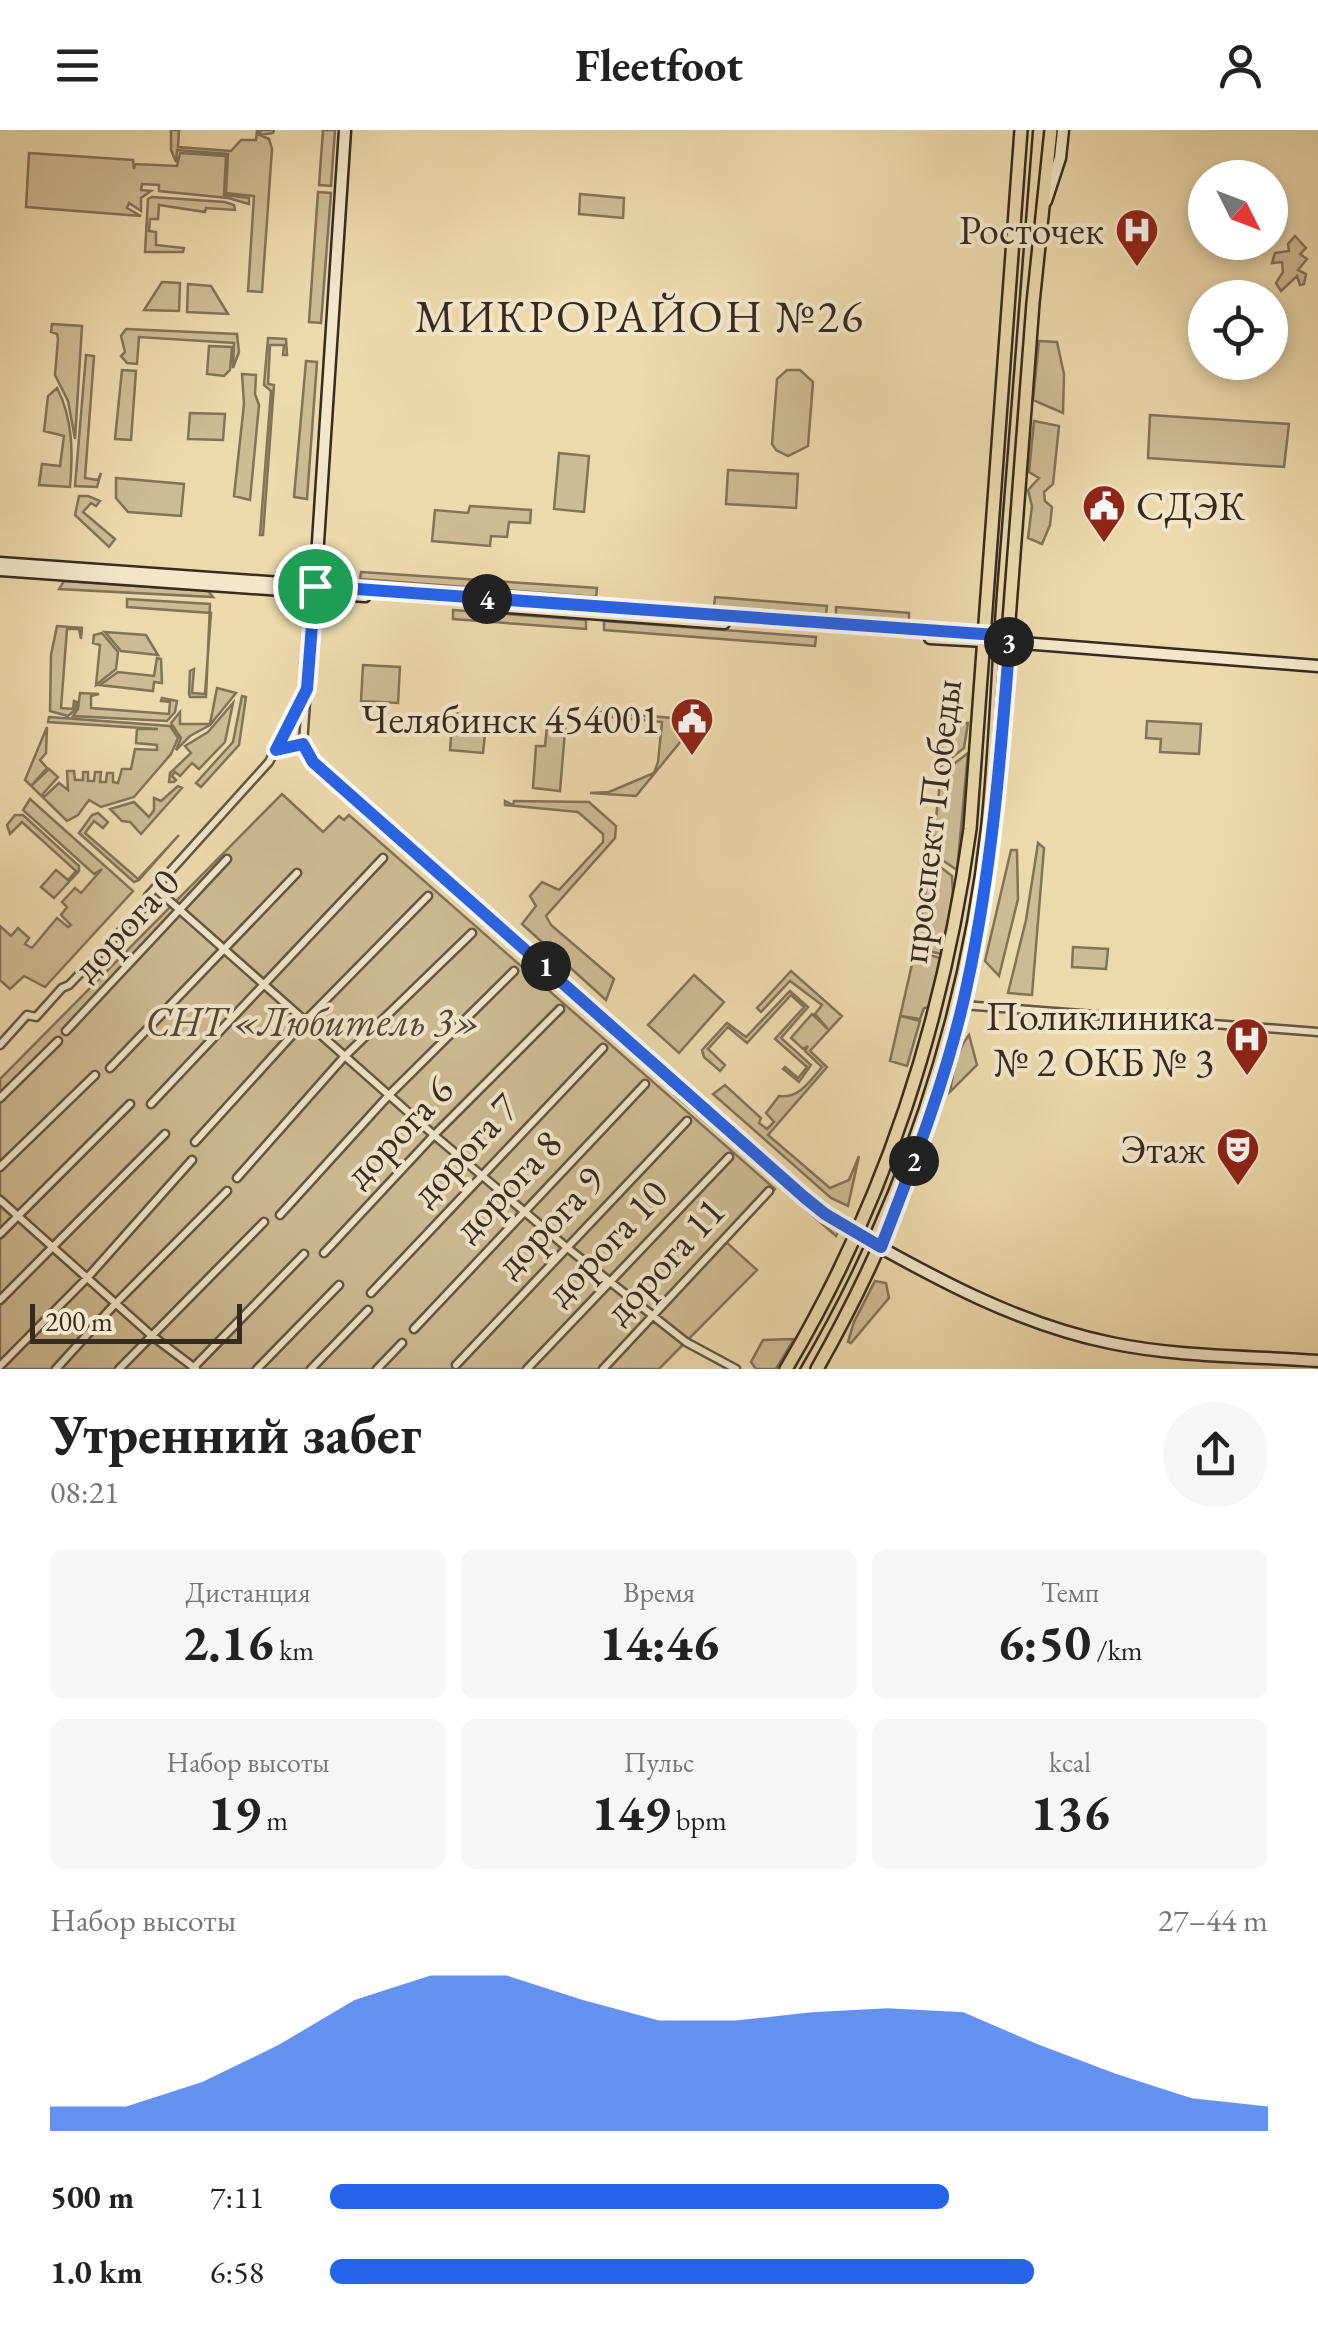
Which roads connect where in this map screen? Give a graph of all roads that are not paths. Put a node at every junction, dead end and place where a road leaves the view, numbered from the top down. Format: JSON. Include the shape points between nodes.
{"nodes":[{"id":1,"x":344,"y":130,"type":"edge"},
{"id":2,"x":1021,"y":130,"type":"edge"},
{"id":3,"x":1051,"y":130,"type":"edge"},
{"id":4,"x":1063,"y":130,"type":"edge"},
{"id":5,"x":1042,"y":211,"type":"junction"},
{"id":6,"x":0,"y":567,"type":"edge"},
{"id":7,"x":314,"y":589,"type":"junction"},
{"id":8,"x":985,"y":637,"type":"junction"},
{"id":9,"x":1009,"y":639,"type":"junction"},
{"id":10,"x":1272,"y":660,"type":"junction"},
{"id":11,"x":1318,"y":664,"type":"edge"},
{"id":12,"x":307,"y":689,"type":"junction"},
{"id":13,"x":303,"y":744,"type":"junction"},
{"id":14,"x":276,"y":750,"type":"junction"},
{"id":15,"x":383,"y":858,"type":"dead end"},
{"id":16,"x":227,"y":859,"type":"dead end"},
{"id":17,"x":297,"y":873,"type":"dead end"},
{"id":18,"x":155,"y":888,"type":"junction"},
{"id":19,"x":428,"y":896,"type":"dead end"},
{"id":20,"x":178,"y":911,"type":"junction"},
{"id":21,"x":472,"y":934,"type":"dead end"},
{"id":22,"x":222,"y":950,"type":"junction"},
{"id":23,"x":514,"y":971,"type":"dead end"},
{"id":24,"x":261,"y":984,"type":"junction"},
{"id":25,"x":962,"y":1005,"type":"junction"},
{"id":26,"x":560,"y":1009,"type":"dead end"},
{"id":27,"x":304,"y":1022,"type":"junction"},
{"id":28,"x":66,"y":1031,"type":"dead end"},
{"id":29,"x":1318,"y":1032,"type":"edge"},
{"id":30,"x":58,"y":1041,"type":"dead end"},
{"id":31,"x":0,"y":1045,"type":"edge"},
{"id":32,"x":603,"y":1048,"type":"dead end"},
{"id":33,"x":344,"y":1057,"type":"junction"},
{"id":34,"x":110,"y":1068,"type":"dead end"},
{"id":35,"x":95,"y":1075,"type":"dead end"},
{"id":36,"x":645,"y":1084,"type":"dead end"},
{"id":37,"x":388,"y":1095,"type":"junction"},
{"id":38,"x":0,"y":1098,"type":"edge"},
{"id":39,"x":130,"y":1104,"type":"dead end"},
{"id":40,"x":151,"y":1104,"type":"dead end"},
{"id":41,"x":687,"y":1121,"type":"dead end"},
{"id":42,"x":165,"y":1134,"type":"dead end"},
{"id":43,"x":434,"y":1135,"type":"junction"},
{"id":44,"x":195,"y":1142,"type":"dead end"},
{"id":45,"x":729,"y":1157,"type":"dead end"},
{"id":46,"x":192,"y":1160,"type":"dead end"},
{"id":47,"x":0,"y":1166,"type":"edge"},
{"id":48,"x":481,"y":1174,"type":"junction"},
{"id":49,"x":238,"y":1178,"type":"dead end"},
{"id":50,"x":227,"y":1191,"type":"dead end"},
{"id":51,"x":769,"y":1191,"type":"dead end"},
{"id":52,"x":0,"y":1200,"type":"edge"},
{"id":53,"x":523,"y":1210,"type":"junction"},
{"id":54,"x":280,"y":1215,"type":"dead end"},
{"id":55,"x":18,"y":1216,"type":"junction"},
{"id":56,"x":264,"y":1222,"type":"dead end"},
{"id":57,"x":0,"y":1234,"type":"edge"},
{"id":58,"x":858,"y":1235,"type":"junction"},
{"id":59,"x":54,"y":1246,"type":"junction"},
{"id":60,"x":565,"y":1246,"type":"junction"},
{"id":61,"x":881,"y":1247,"type":"junction"},
{"id":62,"x":324,"y":1253,"type":"dead end"},
{"id":63,"x":304,"y":1254,"type":"dead end"},
{"id":64,"x":88,"y":1277,"type":"junction"},
{"id":65,"x":608,"y":1281,"type":"junction"},
{"id":66,"x":339,"y":1284,"type":"dead end"},
{"id":67,"x":372,"y":1293,"type":"dead end"},
{"id":68,"x":0,"y":1300,"type":"edge"},
{"id":69,"x":115,"y":1304,"type":"junction"},
{"id":70,"x":368,"y":1310,"type":"dead end"},
{"id":71,"x":653,"y":1316,"type":"junction"},
{"id":72,"x":414,"y":1328,"type":"dead end"},
{"id":73,"x":151,"y":1335,"type":"junction"},
{"id":74,"x":402,"y":1343,"type":"dead end"},
{"id":75,"x":1318,"y":1361,"type":"edge"},
{"id":76,"x":456,"y":1365,"type":"dead end"},
{"id":77,"x":0,"y":1366,"type":"edge"},
{"id":78,"x":194,"y":1368,"type":"edge"},
{"id":79,"x":56,"y":1369,"type":"edge"},
{"id":80,"x":120,"y":1369,"type":"edge"},
{"id":81,"x":258,"y":1369,"type":"edge"},
{"id":82,"x":311,"y":1369,"type":"edge"},
{"id":83,"x":376,"y":1369,"type":"edge"},
{"id":84,"x":527,"y":1369,"type":"edge"},
{"id":85,"x":603,"y":1369,"type":"edge"},
{"id":86,"x":736,"y":1369,"type":"edge"},
{"id":87,"x":786,"y":1369,"type":"edge"},
{"id":88,"x":816,"y":1369,"type":"edge"}],
"edges":[{"from":1,"to":7,"type":"street"},
{"from":2,"to":8,"type":"main road","name":"проспект Победы"},
{"from":3,"to":5,"type":"main road","name":"проспект Победы"},
{"from":4,"to":5,"type":"street"},
{"from":5,"to":9,"type":"main road","name":"проспект Победы"},
{"from":6,"to":7,"type":"street"},
{"from":7,"to":8,"type":"street"},
{"from":7,"to":12,"type":"street"},
{"from":8,"to":9,"type":"main road"},
{"from":8,"to":58,"type":"main road","name":"проспект Победы","via":[[970,829],[945,970],[896,1139]]},
{"from":9,"to":10,"type":"street"},
{"from":9,"to":10,"type":"street"},
{"from":9,"to":25,"type":"main road","name":"проспект Победы","via":[[992,845]]},
{"from":10,"to":11,"type":"street"},
{"from":12,"to":13,"type":"street"},
{"from":12,"to":14,"type":"street"},
{"from":13,"to":14,"type":"street"},
{"from":13,"to":58,"type":"street","via":[[313,762],[804,1197]]},
{"from":14,"to":18,"type":"street"},
{"from":15,"to":24,"type":"street"},
{"from":16,"to":20,"type":"street","name":"дорога 0"},
{"from":17,"to":22,"type":"street"},
{"from":18,"to":20,"type":"street"},
{"from":18,"to":31,"type":"street","via":[[69,985]]},
{"from":19,"to":27,"type":"street"},
{"from":20,"to":22,"type":"street"},
{"from":20,"to":28,"type":"street","name":"дорога 0"},
{"from":21,"to":33,"type":"street"},
{"from":22,"to":24,"type":"street"},
{"from":22,"to":34,"type":"street"},
{"from":23,"to":37,"type":"street"},
{"from":24,"to":27,"type":"street"},
{"from":24,"to":40,"type":"street"},
{"from":25,"to":29,"type":"street"},
{"from":25,"to":61,"type":"main road","name":"проспект Победы"},
{"from":26,"to":43,"type":"street","name":"дорога 6"},
{"from":27,"to":33,"type":"street"},
{"from":27,"to":44,"type":"street"},
{"from":30,"to":38,"type":"street"},
{"from":32,"to":48,"type":"street","name":"дорога 7"},
{"from":33,"to":37,"type":"street"},
{"from":33,"to":49,"type":"street"},
{"from":35,"to":47,"type":"street"},
{"from":36,"to":53,"type":"street","name":"дорога 8"},
{"from":37,"to":43,"type":"street"},
{"from":37,"to":54,"type":"street"},
{"from":39,"to":55,"type":"street"},
{"from":41,"to":60,"type":"street","name":"дорога 9"},
{"from":42,"to":59,"type":"street"},
{"from":43,"to":48,"type":"street"},
{"from":43,"to":62,"type":"street","name":"дорога 6"},
{"from":45,"to":65,"type":"street","name":"дорога 10"},
{"from":46,"to":64,"type":"street"},
{"from":48,"to":53,"type":"street"},
{"from":48,"to":67,"type":"street","name":"дорога 7"},
{"from":50,"to":69,"type":"street"},
{"from":51,"to":71,"type":"street","name":"дорога 11"},
{"from":52,"to":55,"type":"street"},
{"from":53,"to":60,"type":"street"},
{"from":53,"to":72,"type":"street","name":"дорога 8"},
{"from":55,"to":57,"type":"street"},
{"from":55,"to":59,"type":"street"},
{"from":56,"to":73,"type":"street"},
{"from":58,"to":61,"type":"street"},
{"from":58,"to":87,"type":"main road","name":"проспект Победы"},
{"from":59,"to":64,"type":"street"},
{"from":59,"to":68,"type":"street"},
{"from":60,"to":65,"type":"street"},
{"from":60,"to":76,"type":"street","name":"дорога 9"},
{"from":61,"to":75,"type":"street","via":[[1011,1313],[1078,1335],[1150,1349]]},
{"from":61,"to":88,"type":"main road","name":"проспект Победы"},
{"from":63,"to":78,"type":"street"},
{"from":64,"to":69,"type":"street"},
{"from":64,"to":77,"type":"street"},
{"from":65,"to":71,"type":"street"},
{"from":65,"to":84,"type":"street","name":"дорога 10"},
{"from":66,"to":81,"type":"street"},
{"from":69,"to":73,"type":"street"},
{"from":69,"to":79,"type":"street"},
{"from":70,"to":82,"type":"street"},
{"from":71,"to":85,"type":"street","name":"дорога 11"},
{"from":71,"to":86,"type":"street"},
{"from":73,"to":78,"type":"street"},
{"from":73,"to":80,"type":"street"},
{"from":74,"to":83,"type":"street"}]}
